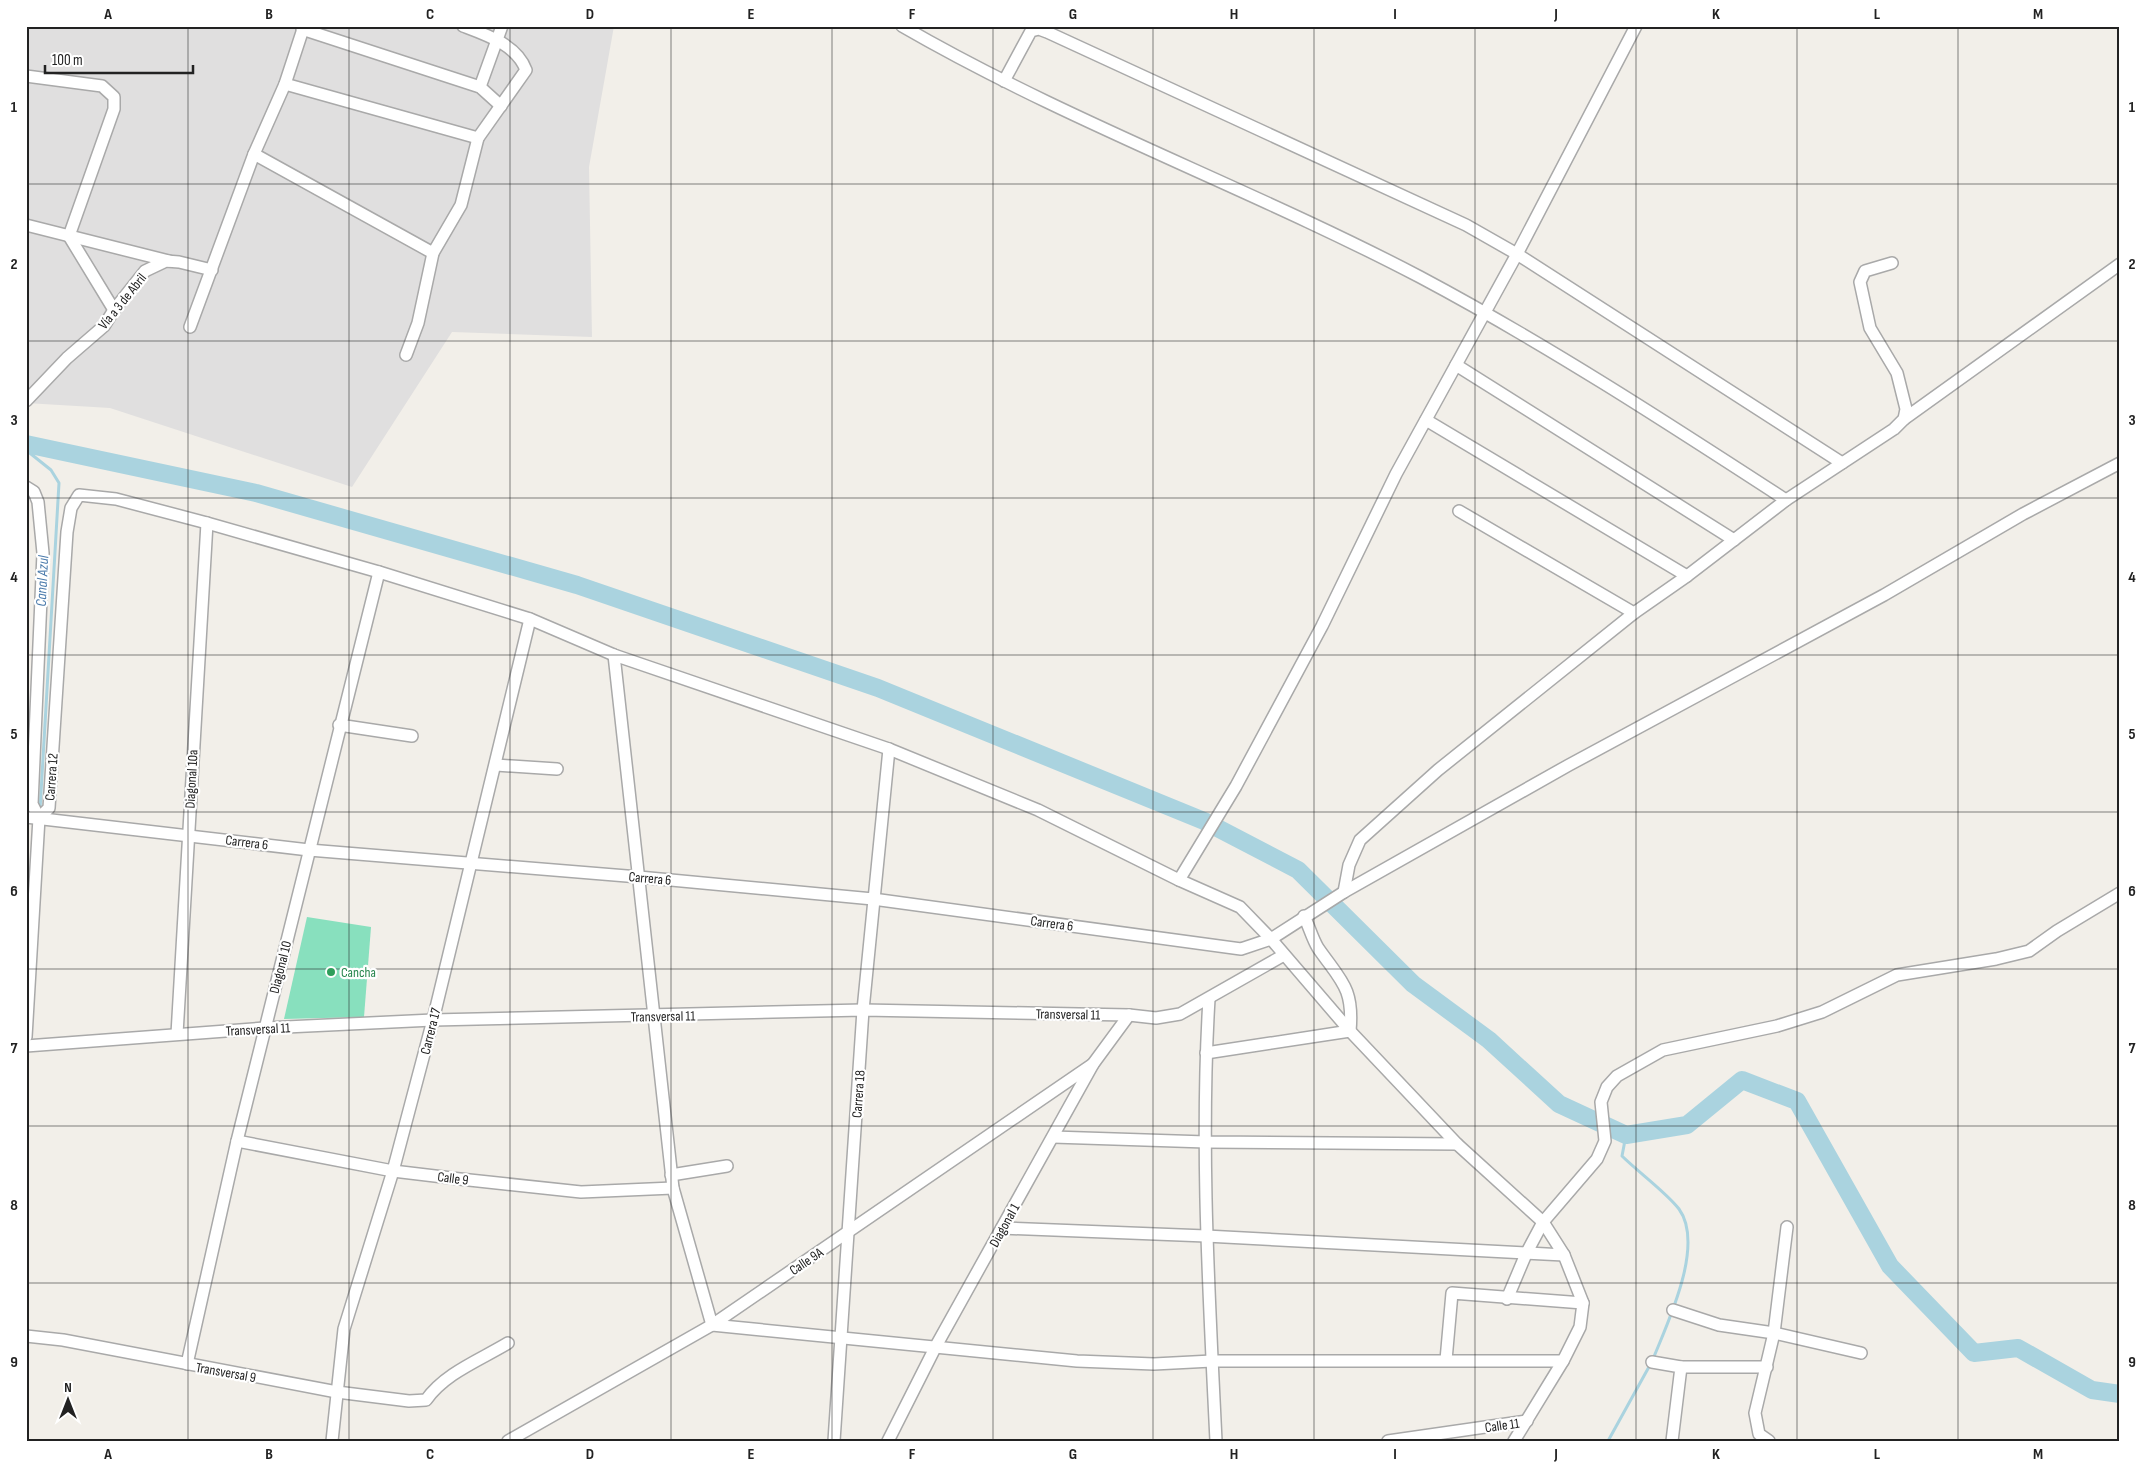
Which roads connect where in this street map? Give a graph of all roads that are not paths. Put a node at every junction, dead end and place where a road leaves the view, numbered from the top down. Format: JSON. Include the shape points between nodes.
{"nodes":[{"id":1,"x":463,"y":26,"type":"edge"},
{"id":2,"x":502,"y":26,"type":"edge"},
{"id":3,"x":902,"y":26,"type":"edge"},
{"id":4,"x":1636,"y":26,"type":"edge"},
{"id":5,"x":303,"y":28,"type":"edge"},
{"id":6,"x":496,"y":39,"type":"junction"},
{"id":7,"x":26,"y":76,"type":"edge"},
{"id":8,"x":1004,"y":81,"type":"junction"},
{"id":9,"x":285,"y":84,"type":"junction"},
{"id":10,"x":480,"y":86,"type":"junction"},
{"id":11,"x":501,"y":106,"type":"junction"},
{"id":12,"x":478,"y":138,"type":"junction"},
{"id":13,"x":254,"y":154,"type":"junction"},
{"id":14,"x":26,"y":225,"type":"edge"},
{"id":15,"x":69,"y":236,"type":"junction"},
{"id":16,"x":433,"y":253,"type":"junction"},
{"id":17,"x":1517,"y":254,"type":"junction"},
{"id":18,"x":170,"y":262,"type":"junction"},
{"id":19,"x":1892,"y":263,"type":"dead end"},
{"id":20,"x":2120,"y":264,"type":"edge"},
{"id":21,"x":212,"y":270,"type":"junction"},
{"id":22,"x":114,"y":310,"type":"junction"},
{"id":23,"x":1484,"y":313,"type":"junction"},
{"id":24,"x":190,"y":326,"type":"dead end"},
{"id":25,"x":406,"y":355,"type":"dead end"},
{"id":26,"x":1456,"y":365,"type":"junction"},
{"id":27,"x":26,"y":401,"type":"edge"},
{"id":28,"x":1904,"y":419,"type":"junction"},
{"id":29,"x":1426,"y":420,"type":"junction"},
{"id":30,"x":1842,"y":463,"type":"junction"},
{"id":31,"x":2120,"y":463,"type":"edge"},
{"id":32,"x":30,"y":490,"type":"edge"},
{"id":33,"x":1786,"y":500,"type":"junction"},
{"id":34,"x":1458,"y":511,"type":"dead end"},
{"id":35,"x":207,"y":523,"type":"junction"},
{"id":36,"x":1734,"y":540,"type":"junction"},
{"id":37,"x":379,"y":572,"type":"junction"},
{"id":38,"x":1687,"y":576,"type":"junction"},
{"id":39,"x":1634,"y":613,"type":"junction"},
{"id":40,"x":530,"y":619,"type":"junction"},
{"id":41,"x":614,"y":655,"type":"junction"},
{"id":42,"x":339,"y":725,"type":"junction"},
{"id":43,"x":412,"y":736,"type":"dead end"},
{"id":44,"x":889,"y":749,"type":"junction"},
{"id":45,"x":496,"y":766,"type":"junction"},
{"id":46,"x":557,"y":769,"type":"dead end"},
{"id":47,"x":26,"y":817,"type":"edge"},
{"id":48,"x":40,"y":818,"type":"junction"},
{"id":49,"x":188,"y":834,"type":"junction"},
{"id":50,"x":309,"y":850,"type":"junction"},
{"id":51,"x":472,"y":862,"type":"junction"},
{"id":52,"x":639,"y":877,"type":"junction"},
{"id":53,"x":1179,"y":880,"type":"junction"},
{"id":54,"x":1344,"y":892,"type":"junction"},
{"id":55,"x":2120,"y":893,"type":"edge"},
{"id":56,"x":873,"y":899,"type":"junction"},
{"id":57,"x":1304,"y":916,"type":"junction"},
{"id":58,"x":1271,"y":939,"type":"junction"},
{"id":59,"x":1284,"y":955,"type":"junction"},
{"id":60,"x":1209,"y":999,"type":"junction"},
{"id":61,"x":863,"y":1010,"type":"junction"},
{"id":62,"x":1129,"y":1015,"type":"junction"},
{"id":63,"x":655,"y":1016,"type":"junction"},
{"id":64,"x":433,"y":1020,"type":"junction"},
{"id":65,"x":265,"y":1028,"type":"junction"},
{"id":66,"x":1350,"y":1031,"type":"junction"},
{"id":67,"x":177,"y":1034,"type":"junction"},
{"id":68,"x":26,"y":1037,"type":"edge"},
{"id":69,"x":26,"y":1046,"type":"edge"},
{"id":70,"x":1206,"y":1053,"type":"junction"},
{"id":71,"x":1093,"y":1064,"type":"junction"},
{"id":72,"x":1053,"y":1137,"type":"junction"},
{"id":73,"x":237,"y":1141,"type":"junction"},
{"id":74,"x":1206,"y":1142,"type":"junction"},
{"id":75,"x":1457,"y":1144,"type":"junction"},
{"id":76,"x":727,"y":1166,"type":"dead end"},
{"id":77,"x":393,"y":1171,"type":"junction"},
{"id":78,"x":671,"y":1175,"type":"junction"},
{"id":79,"x":673,"y":1188,"type":"junction"},
{"id":80,"x":1543,"y":1222,"type":"junction"},
{"id":81,"x":1787,"y":1227,"type":"dead end"},
{"id":82,"x":1002,"y":1228,"type":"junction"},
{"id":83,"x":849,"y":1232,"type":"junction"},
{"id":84,"x":1206,"y":1236,"type":"junction"},
{"id":85,"x":1526,"y":1254,"type":"junction"},
{"id":86,"x":1564,"y":1255,"type":"junction"},
{"id":87,"x":1507,"y":1299,"type":"junction"},
{"id":88,"x":1583,"y":1303,"type":"junction"},
{"id":89,"x":1673,"y":1310,"type":"dead end"},
{"id":90,"x":712,"y":1325,"type":"junction"},
{"id":91,"x":1774,"y":1333,"type":"junction"},
{"id":92,"x":26,"y":1336,"type":"edge"},
{"id":93,"x":841,"y":1338,"type":"junction"},
{"id":94,"x":508,"y":1344,"type":"dead end"},
{"id":95,"x":936,"y":1346,"type":"junction"},
{"id":96,"x":1862,"y":1354,"type":"dead end"},
{"id":97,"x":1446,"y":1360,"type":"junction"},
{"id":98,"x":1212,"y":1361,"type":"junction"},
{"id":99,"x":1563,"y":1361,"type":"junction"},
{"id":100,"x":1652,"y":1362,"type":"dead end"},
{"id":101,"x":187,"y":1364,"type":"junction"},
{"id":102,"x":1681,"y":1367,"type":"junction"},
{"id":103,"x":1767,"y":1367,"type":"junction"},
{"id":104,"x":337,"y":1392,"type":"junction"},
{"id":105,"x":1527,"y":1421,"type":"junction"},
{"id":106,"x":332,"y":1441,"type":"edge"},
{"id":107,"x":508,"y":1441,"type":"edge"},
{"id":108,"x":834,"y":1441,"type":"edge"},
{"id":109,"x":888,"y":1441,"type":"edge"},
{"id":110,"x":1216,"y":1441,"type":"edge"},
{"id":111,"x":1388,"y":1441,"type":"edge"},
{"id":112,"x":1514,"y":1441,"type":"edge"},
{"id":113,"x":1672,"y":1441,"type":"edge"},
{"id":114,"x":1769,"y":1441,"type":"edge"}],
"edges":[{"from":1,"to":6,"type":"street"},
{"from":2,"to":6,"type":"street"},
{"from":3,"to":8,"type":"street"},
{"from":4,"to":17,"type":"street"},
{"from":5,"to":9,"type":"street"},
{"from":5,"to":10,"type":"street"},
{"from":6,"to":10,"type":"street"},
{"from":6,"to":11,"type":"street","via":[[522,60],[526,70]]},
{"from":7,"to":15,"type":"street","via":[[102,86],[114,98],[114,109]]},
{"from":8,"to":17,"type":"street","via":[[1031,31],[1039,29],[1466,225]]},
{"from":8,"to":23,"type":"street","via":[[1270,204],[1419,277]]},
{"from":9,"to":12,"type":"street"},
{"from":9,"to":13,"type":"street"},
{"from":10,"to":11,"type":"street"},
{"from":11,"to":12,"type":"street"},
{"from":12,"to":16,"type":"street","via":[[461,205]]},
{"from":13,"to":16,"type":"street"},
{"from":13,"to":21,"type":"street"},
{"from":14,"to":15,"type":"street"},
{"from":15,"to":18,"type":"street"},
{"from":15,"to":22,"type":"street"},
{"from":16,"to":25,"type":"street","via":[[418,323]]},
{"from":17,"to":23,"type":"street"},
{"from":17,"to":30,"type":"street"},
{"from":18,"to":21,"type":"street"},
{"from":18,"to":22,"type":"street","name":"Vía a 3 de Abril","via":[[145,271]]},
{"from":19,"to":28,"type":"street","via":[[1865,271],[1860,282],[1870,328],[1897,374],[1906,409]]},
{"from":20,"to":28,"type":"street"},
{"from":21,"to":24,"type":"street"},
{"from":22,"to":27,"type":"street","name":"Vía a 3 de Abril","via":[[104,326],[67,358]]},
{"from":23,"to":26,"type":"street"},
{"from":23,"to":33,"type":"street","via":[[1603,383]]},
{"from":26,"to":29,"type":"street"},
{"from":26,"to":36,"type":"street"},
{"from":28,"to":30,"type":"street"},
{"from":29,"to":38,"type":"street"},
{"from":29,"to":53,"type":"street","via":[[1322,626],[1236,786]]},
{"from":30,"to":33,"type":"street"},
{"from":31,"to":54,"type":"street","name":"Carrera 6"},
{"from":32,"to":48,"type":"street","name":"Carrera 12","via":[[38,502],[43,553],[32,804]]},
{"from":33,"to":36,"type":"street"},
{"from":34,"to":39,"type":"street"},
{"from":35,"to":37,"type":"street"},
{"from":35,"to":48,"type":"street","name":"Carrera 12","via":[[116,499],[79,495],[71,508],[49,808]]},
{"from":35,"to":49,"type":"street","name":"Diagonal 10a"},
{"from":36,"to":38,"type":"street"},
{"from":37,"to":40,"type":"street"},
{"from":37,"to":42,"type":"street","name":"Diagonal 10"},
{"from":38,"to":39,"type":"street"},
{"from":39,"to":54,"type":"street","via":[[1438,770],[1360,840],[1349,866]]},
{"from":40,"to":41,"type":"street"},
{"from":40,"to":45,"type":"street","name":"Carrera 17"},
{"from":41,"to":44,"type":"street"},
{"from":41,"to":52,"type":"street"},
{"from":42,"to":43,"type":"street"},
{"from":42,"to":50,"type":"street","name":"Diagonal 10"},
{"from":44,"to":53,"type":"street","via":[[1038,810]]},
{"from":44,"to":56,"type":"street","name":"Carrera 18"},
{"from":45,"to":46,"type":"street"},
{"from":45,"to":51,"type":"street","name":"Carrera 17"},
{"from":47,"to":48,"type":"street","name":"Carrera 6"},
{"from":48,"to":49,"type":"street","name":"Carrera 6"},
{"from":48,"to":68,"type":"street"},
{"from":49,"to":50,"type":"street","name":"Carrera 6"},
{"from":49,"to":67,"type":"street","name":"Diagonal 10a"},
{"from":50,"to":51,"type":"street","name":"Carrera 6"},
{"from":50,"to":65,"type":"street","name":"Diagonal 10"},
{"from":51,"to":52,"type":"street","name":"Carrera 6"},
{"from":51,"to":64,"type":"street","name":"Carrera 17"},
{"from":52,"to":56,"type":"street","name":"Carrera 6"},
{"from":52,"to":63,"type":"street"},
{"from":53,"to":58,"type":"street","via":[[1240,907]]},
{"from":54,"to":57,"type":"street","name":"Carrera 6"},
{"from":55,"to":80,"type":"street","via":[[2029,951],[1897,975],[1822,1012],[1777,1026],[1663,1050],[1640,1062],[1617,1076],[1607,1087],[1601,1102],[1605,1141],[1597,1159]]},
{"from":56,"to":58,"type":"street","name":"Carrera 6","via":[[1241,949]]},
{"from":56,"to":61,"type":"street","name":"Carrera 18"},
{"from":57,"to":58,"type":"street","name":"Carrera 6"},
{"from":57,"to":66,"type":"street","via":[[1317,946],[1344,981],[1349,997]]},
{"from":58,"to":59,"type":"street"},
{"from":59,"to":60,"type":"street","name":"Transversal 11"},
{"from":59,"to":66,"type":"street"},
{"from":60,"to":62,"type":"street","name":"Transversal 11","via":[[1172,1015],[1156,1018]]},
{"from":60,"to":70,"type":"street"},
{"from":61,"to":62,"type":"street","name":"Transversal 11"},
{"from":61,"to":63,"type":"street","name":"Transversal 11"},
{"from":61,"to":83,"type":"street","name":"Carrera 18"},
{"from":62,"to":71,"type":"street","name":"Diagonal 1"},
{"from":63,"to":64,"type":"street","name":"Transversal 11"},
{"from":63,"to":78,"type":"street"},
{"from":64,"to":65,"type":"street","name":"Transversal 11"},
{"from":64,"to":77,"type":"street","name":"Carrera 17"},
{"from":65,"to":67,"type":"street","name":"Transversal 11"},
{"from":65,"to":73,"type":"street","name":"Diagonal 10"},
{"from":66,"to":70,"type":"street"},
{"from":66,"to":75,"type":"street"},
{"from":67,"to":69,"type":"street","name":"Transversal 11"},
{"from":70,"to":74,"type":"street"},
{"from":71,"to":72,"type":"street","name":"Diagonal 1"},
{"from":71,"to":83,"type":"street","name":"Calle 9A"},
{"from":72,"to":74,"type":"street"},
{"from":72,"to":82,"type":"street","name":"Diagonal 1"},
{"from":73,"to":77,"type":"street","name":"Calle 9"},
{"from":73,"to":101,"type":"street","name":"Diagonal 10"},
{"from":74,"to":75,"type":"street"},
{"from":74,"to":84,"type":"street"},
{"from":75,"to":80,"type":"street"},
{"from":76,"to":78,"type":"street"},
{"from":77,"to":79,"type":"street","name":"Calle 9","via":[[580,1192]]},
{"from":77,"to":104,"type":"street","name":"Carrera 17","via":[[344,1329]]},
{"from":78,"to":79,"type":"street"},
{"from":79,"to":90,"type":"street"},
{"from":80,"to":85,"type":"street"},
{"from":80,"to":86,"type":"street"},
{"from":81,"to":91,"type":"street"},
{"from":82,"to":84,"type":"street"},
{"from":82,"to":95,"type":"street","name":"Diagonal 1"},
{"from":83,"to":90,"type":"street","name":"Calle 9A"},
{"from":83,"to":93,"type":"street","name":"Carrera 18"},
{"from":84,"to":85,"type":"street"},
{"from":84,"to":98,"type":"street"},
{"from":85,"to":86,"type":"street"},
{"from":85,"to":87,"type":"street"},
{"from":86,"to":88,"type":"street"},
{"from":87,"to":88,"type":"street"},
{"from":87,"to":97,"type":"street","via":[[1452,1293]]},
{"from":88,"to":99,"type":"street","via":[[1580,1327]]},
{"from":89,"to":91,"type":"street","via":[[1719,1324]]},
{"from":90,"to":93,"type":"street"},
{"from":90,"to":107,"type":"street","name":"Calle 9A"},
{"from":91,"to":96,"type":"street"},
{"from":91,"to":103,"type":"street"},
{"from":92,"to":101,"type":"street","name":"Transversal 9","via":[[64,1340]]},
{"from":93,"to":95,"type":"street"},
{"from":93,"to":108,"type":"street","name":"Carrera 18"},
{"from":94,"to":104,"type":"street","name":"Transversal 9","via":[[446,1379],[426,1400],[409,1401]]},
{"from":95,"to":98,"type":"street","via":[[1077,1361],[1154,1364]]},
{"from":95,"to":109,"type":"street","name":"Diagonal 1"},
{"from":97,"to":98,"type":"street"},
{"from":97,"to":99,"type":"street"},
{"from":98,"to":110,"type":"street"},
{"from":99,"to":105,"type":"street"},
{"from":100,"to":102,"type":"street"},
{"from":101,"to":104,"type":"street","name":"Transversal 9"},
{"from":102,"to":103,"type":"street"},
{"from":102,"to":113,"type":"street"},
{"from":103,"to":114,"type":"street","via":[[1754,1418],[1759,1434]]},
{"from":104,"to":106,"type":"street","name":"Carrera 17"},
{"from":105,"to":111,"type":"street","name":"Calle 11"},
{"from":105,"to":112,"type":"street"}]}
